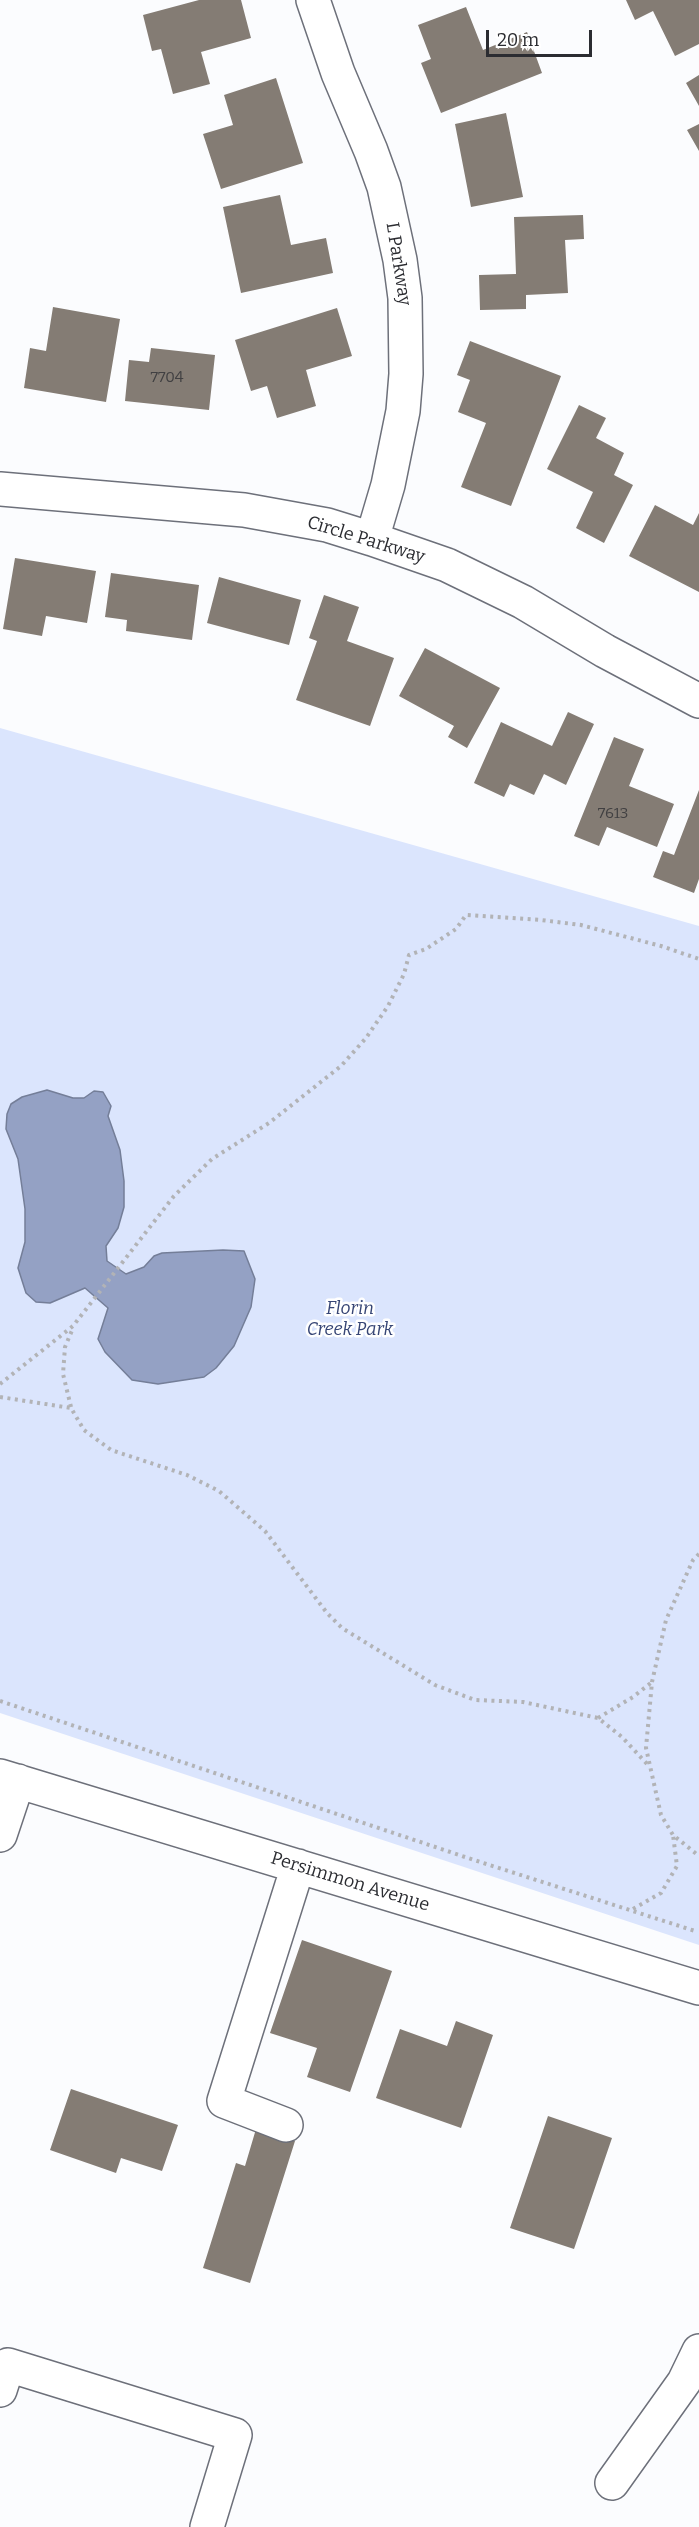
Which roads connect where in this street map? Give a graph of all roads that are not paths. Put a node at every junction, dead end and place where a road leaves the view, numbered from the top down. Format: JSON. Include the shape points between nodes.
{"nodes":[{"id":1,"x":313,"y":0,"type":"edge"},
{"id":2,"x":0,"y":489,"type":"edge"},
{"id":3,"x":372,"y":539,"type":"junction"},
{"id":4,"x":699,"y":701,"type":"edge"},
{"id":5,"x":9,"y":1779,"type":"edge"},
{"id":6,"x":0,"y":1835,"type":"edge"},
{"id":7,"x":298,"y":1866,"type":"junction"},
{"id":8,"x":699,"y":1988,"type":"edge"},
{"id":9,"x":286,"y":2126,"type":"dead end"},
{"id":10,"x":699,"y":2351,"type":"edge"},
{"id":11,"x":0,"y":2390,"type":"edge"},
{"id":12,"x":612,"y":2483,"type":"dead end"},
{"id":13,"x":207,"y":2527,"type":"edge"}],
"edges":[{"from":1,"to":3,"type":"street","name":"L Parkway","via":[[384,187],[405,298],[403,411]]},
{"from":2,"to":3,"type":"street","name":"Circle Parkway","via":[[244,510],[327,525]]},
{"from":3,"to":4,"type":"street","name":"Circle Parkway","via":[[447,565],[523,602]]},
{"from":5,"to":6,"type":"street"},
{"from":5,"to":7,"type":"street","name":"Persimmon Avenue"},
{"from":7,"to":8,"type":"street","name":"Persimmon Avenue"},
{"from":7,"to":9,"type":"street","via":[[224,2101]]},
{"from":10,"to":12,"type":"street","via":[[684,2382]]},
{"from":11,"to":13,"type":"street","via":[[8,2365],[235,2435]]}]}
